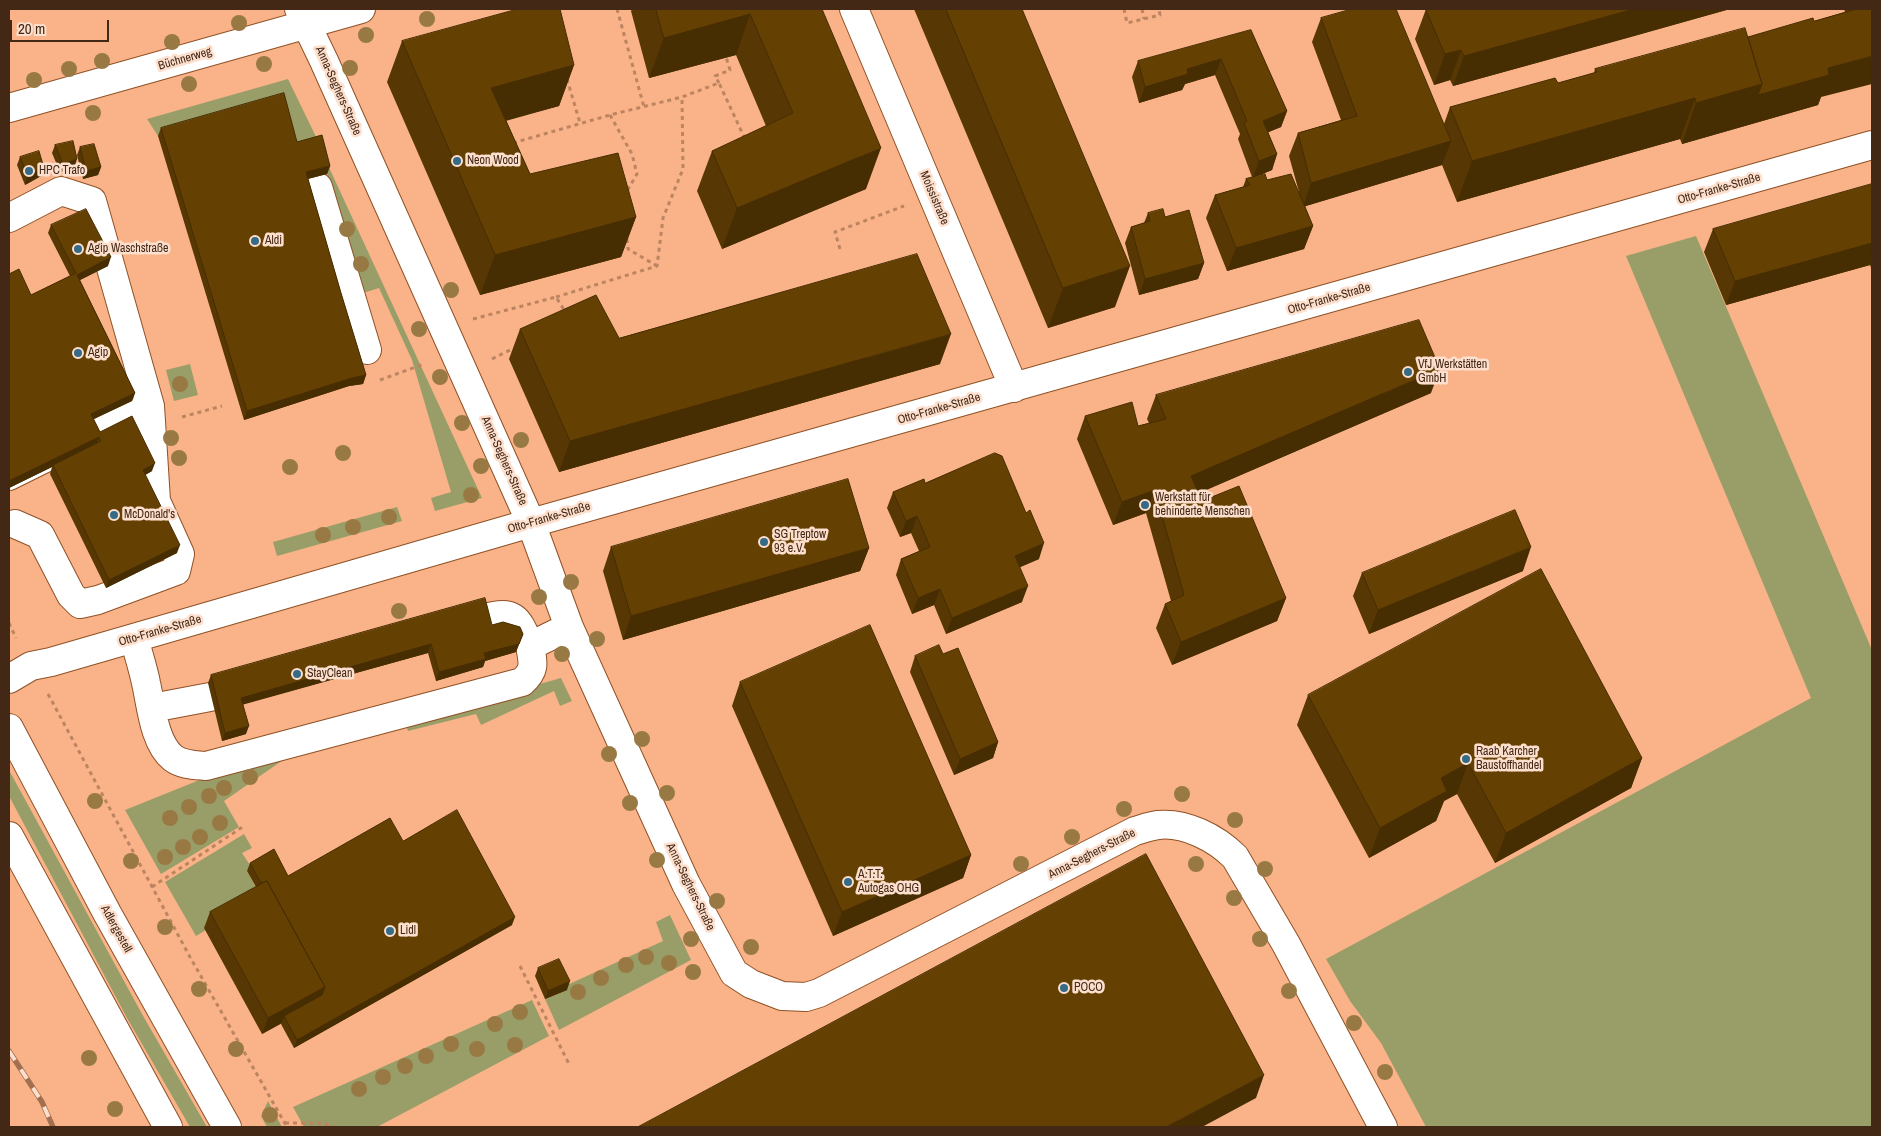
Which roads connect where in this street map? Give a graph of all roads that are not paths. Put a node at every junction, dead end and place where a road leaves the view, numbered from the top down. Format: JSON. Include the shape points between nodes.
{"nodes":[{"id":1,"x":361,"y":9,"type":"edge"},
{"id":2,"x":854,"y":9,"type":"edge"},
{"id":3,"x":303,"y":16,"type":"edge"},
{"id":4,"x":9,"y":108,"type":"edge"},
{"id":5,"x":1872,"y":145,"type":"edge"},
{"id":6,"x":318,"y":187,"type":"dead end"},
{"id":7,"x":9,"y":218,"type":"edge"},
{"id":8,"x":367,"y":350,"type":"dead end"},
{"id":9,"x":1014,"y":388,"type":"junction"},
{"id":10,"x":150,"y":406,"type":"junction"},
{"id":11,"x":9,"y":476,"type":"edge"},
{"id":12,"x":11,"y":523,"type":"edge"},
{"id":13,"x":531,"y":523,"type":"junction"},
{"id":14,"x":485,"y":618,"type":"edge"},
{"id":15,"x":569,"y":627,"type":"junction"},
{"id":16,"x":134,"y":638,"type":"junction"},
{"id":17,"x":530,"y":646,"type":"junction"},
{"id":18,"x":20,"y":672,"type":"edge"},
{"id":19,"x":210,"y":697,"type":"dead end"},
{"id":20,"x":152,"y":708,"type":"junction"},
{"id":21,"x":9,"y":728,"type":"edge"},
{"id":22,"x":9,"y":836,"type":"edge"},
{"id":23,"x":168,"y":1127,"type":"edge"},
{"id":24,"x":226,"y":1127,"type":"edge"},
{"id":25,"x":1383,"y":1127,"type":"edge"}],
"edges":[{"from":1,"to":3,"type":"street","name":"Büchnerweg"},
{"from":2,"to":9,"type":"street","name":"Moissistraße"},
{"from":3,"to":4,"type":"street","name":"Büchnerweg"},
{"from":3,"to":13,"type":"street","name":"Anna-Seghers-Straße"},
{"from":5,"to":9,"type":"street","name":"Otto-Franke-Straße"},
{"from":6,"to":8,"type":"street"},
{"from":7,"to":10,"type":"street","via":[[61,191],[92,201]]},
{"from":9,"to":13,"type":"street","name":"Otto-Franke-Straße"},
{"from":10,"to":11,"type":"street"},
{"from":10,"to":12,"type":"street","via":[[156,501],[180,554],[176,571],[80,604],[71,594],[40,534]]},
{"from":13,"to":15,"type":"street","name":"Anna-Seghers-Straße"},
{"from":13,"to":16,"type":"street","name":"Otto-Franke-Straße"},
{"from":14,"to":17,"type":"street","via":[[501,614],[512,616],[520,624]]},
{"from":15,"to":17,"type":"street"},
{"from":15,"to":25,"type":"street","name":"Anna-Seghers-Straße","via":[[686,884],[734,973],[751,984],[782,996],[806,997],[820,993],[1135,831],[1158,826],[1186,828],[1212,839],[1235,857],[1286,944]]},
{"from":16,"to":18,"type":"street","name":"Otto-Franke-Straße"},
{"from":16,"to":20,"type":"street"},
{"from":17,"to":20,"type":"street","via":[[533,664],[530,675],[522,682],[206,766],[184,764],[173,758],[157,733]]},
{"from":19,"to":20,"type":"street"},
{"from":21,"to":24,"type":"street","name":"Adlergestell"},
{"from":22,"to":23,"type":"street"}]}
